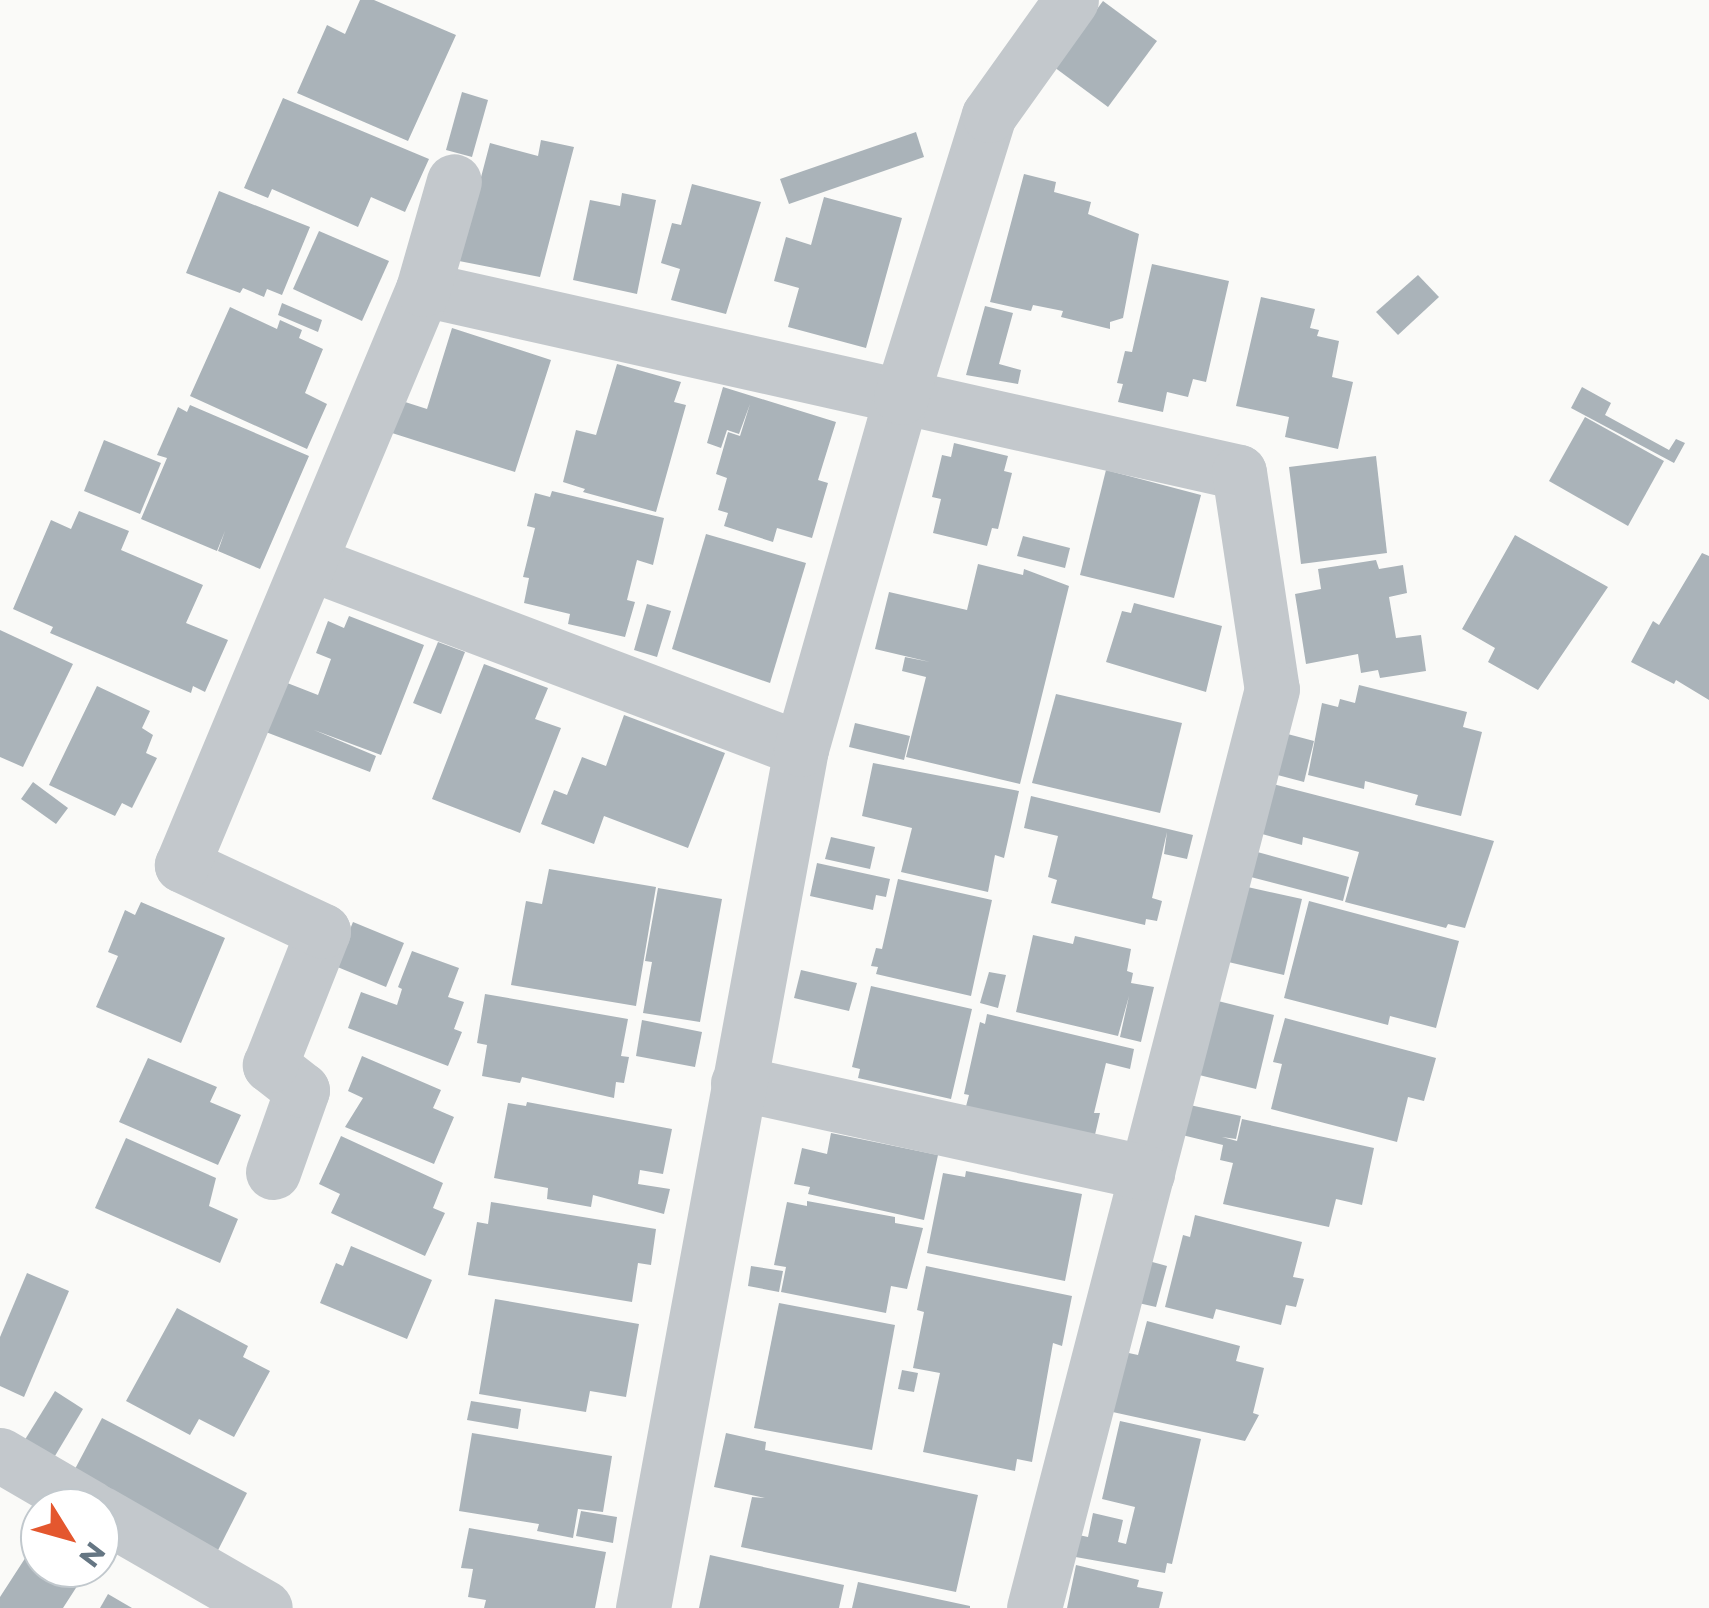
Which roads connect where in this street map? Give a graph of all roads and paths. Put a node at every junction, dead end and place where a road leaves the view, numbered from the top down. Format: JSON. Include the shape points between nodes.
{"nodes":[{"id":1,"x":1070,"y":0,"type":"edge"},
{"id":2,"x":454,"y":181,"type":"dead end"},
{"id":3,"x":423,"y":289,"type":"junction"},
{"id":4,"x":901,"y":397,"type":"junction"},
{"id":5,"x":310,"y":563,"type":"junction"},
{"id":6,"x":801,"y":748,"type":"junction"},
{"id":7,"x":738,"y":1083,"type":"junction"},
{"id":8,"x":274,"y":1172,"type":"dead end"},
{"id":9,"x":1147,"y":1173,"type":"junction"},
{"id":10,"x":0,"y":1455,"type":"edge"},
{"id":11,"x":57,"y":1488,"type":"edge"},
{"id":12,"x":120,"y":1525,"type":"edge"},
{"id":13,"x":264,"y":1608,"type":"edge"},
{"id":14,"x":643,"y":1608,"type":"edge"},
{"id":15,"x":1034,"y":1608,"type":"edge"}],
"edges":[{"from":1,"to":4,"type":"street","via":[[989,115]]},
{"from":2,"to":3,"type":"street"},
{"from":3,"to":4,"type":"street"},
{"from":3,"to":5,"type":"street"},
{"from":4,"to":6,"type":"street"},
{"from":4,"to":9,"type":"street","via":[[1239,472],[1272,689]]},
{"from":5,"to":6,"type":"street"},
{"from":5,"to":8,"type":"street","via":[[182,864],[323,930],[270,1065],[302,1090]]},
{"from":6,"to":7,"type":"street"},
{"from":7,"to":9,"type":"street"},
{"from":7,"to":14,"type":"street"},
{"from":9,"to":15,"type":"street"},
{"from":10,"to":11,"type":"street"},
{"from":12,"to":13,"type":"street"}]}
